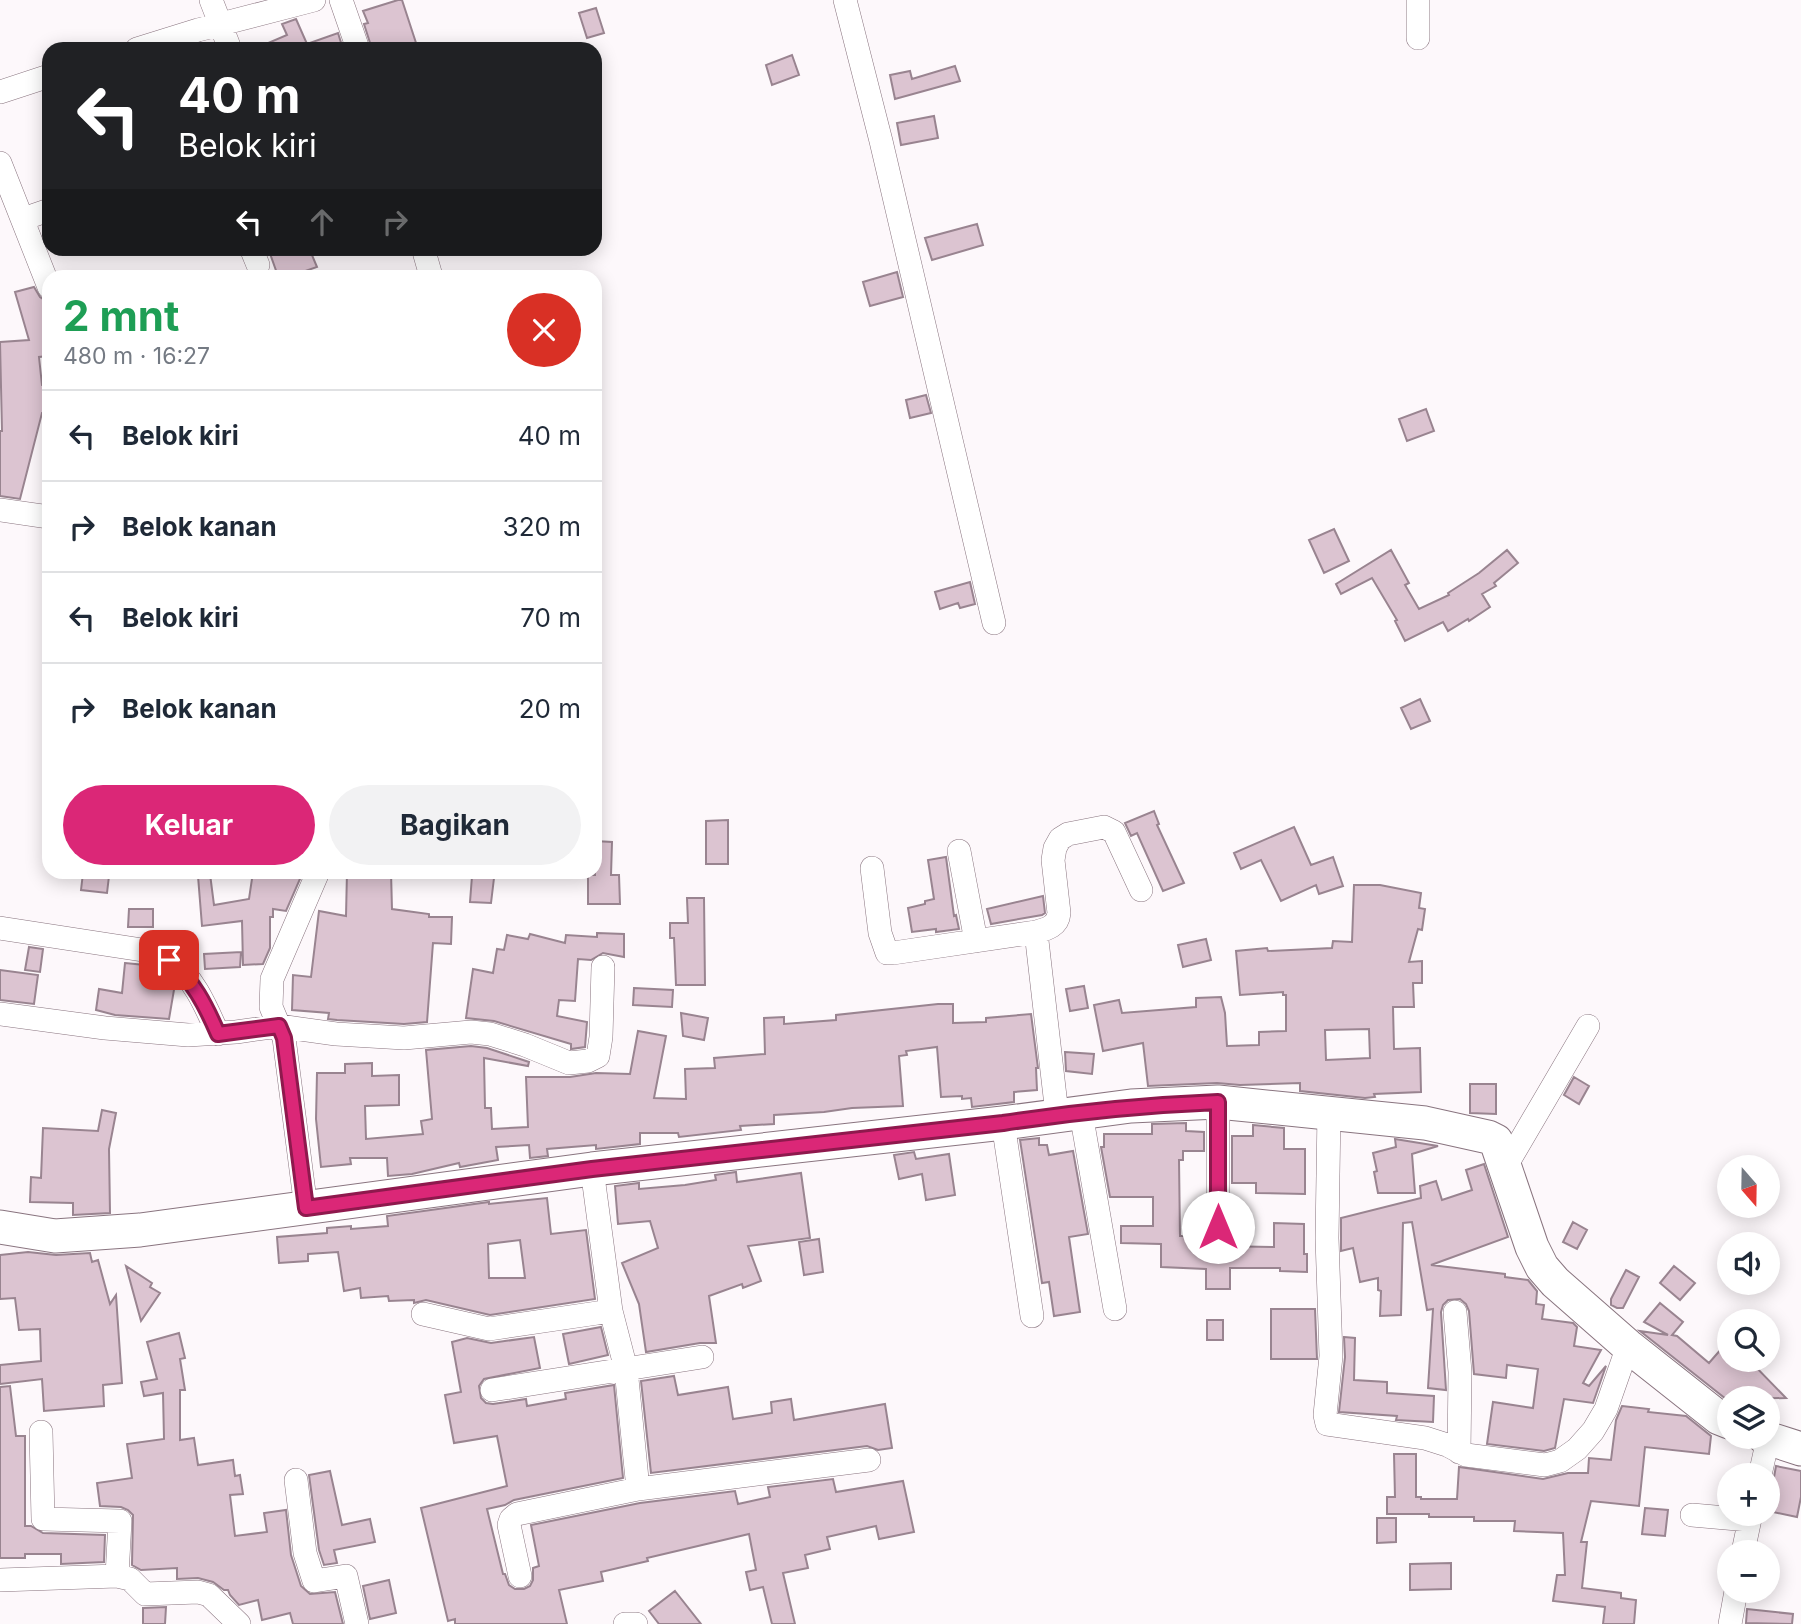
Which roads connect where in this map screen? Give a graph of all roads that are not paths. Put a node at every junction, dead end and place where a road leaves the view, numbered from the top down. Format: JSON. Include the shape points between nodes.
{"nodes":[{"id":1,"x":211,"y":0,"type":"edge"},
{"id":2,"x":314,"y":0,"type":"edge"},
{"id":3,"x":341,"y":0,"type":"edge"},
{"id":4,"x":845,"y":0,"type":"edge"},
{"id":5,"x":1418,"y":0,"type":"edge"},
{"id":6,"x":220,"y":24,"type":"junction"},
{"id":7,"x":1418,"y":38,"type":"dead end"},
{"id":8,"x":176,"y":42,"type":"edge"},
{"id":9,"x":227,"y":42,"type":"edge"},
{"id":10,"x":356,"y":42,"type":"edge"},
{"id":11,"x":42,"y":78,"type":"edge"},
{"id":12,"x":0,"y":92,"type":"edge"},
{"id":13,"x":0,"y":163,"type":"edge"},
{"id":14,"x":42,"y":212,"type":"edge"},
{"id":15,"x":23,"y":219,"type":"junction"},
{"id":16,"x":42,"y":270,"type":"edge"},
{"id":17,"x":0,"y":510,"type":"edge"},
{"id":18,"x":42,"y":516,"type":"edge"},
{"id":19,"x":994,"y":623,"type":"dead end"},
{"id":20,"x":959,"y":851,"type":"dead end"},
{"id":21,"x":872,"y":868,"type":"dead end"},
{"id":22,"x":314,"y":879,"type":"edge"},
{"id":23,"x":1141,"y":890,"type":"dead end"},
{"id":24,"x":0,"y":928,"type":"edge"},
{"id":25,"x":1036,"y":932,"type":"junction"},
{"id":26,"x":976,"y":941,"type":"junction"},
{"id":27,"x":603,"y":967,"type":"dead end"},
{"id":28,"x":0,"y":1014,"type":"edge"},
{"id":29,"x":279,"y":1026,"type":"junction"},
{"id":30,"x":1588,"y":1026,"type":"dead end"},
{"id":31,"x":218,"y":1034,"type":"junction"},
{"id":32,"x":1218,"y":1102,"type":"junction"},
{"id":33,"x":1329,"y":1112,"type":"junction"},
{"id":34,"x":1069,"y":1114,"type":"junction"},
{"id":35,"x":1003,"y":1123,"type":"junction"},
{"id":36,"x":1506,"y":1167,"type":"junction"},
{"id":37,"x":592,"y":1169,"type":"junction"},
{"id":38,"x":306,"y":1208,"type":"junction"},
{"id":39,"x":0,"y":1227,"type":"edge"},
{"id":40,"x":1218,"y":1227,"type":"dead end"},
{"id":41,"x":1115,"y":1308,"type":"dead end"},
{"id":42,"x":611,"y":1311,"type":"junction"},
{"id":43,"x":1455,"y":1312,"type":"dead end"},
{"id":44,"x":423,"y":1314,"type":"dead end"},
{"id":45,"x":1032,"y":1316,"type":"dead end"},
{"id":46,"x":1628,"y":1346,"type":"junction"},
{"id":47,"x":702,"y":1357,"type":"dead end"},
{"id":48,"x":626,"y":1369,"type":"junction"},
{"id":49,"x":492,"y":1390,"type":"dead end"},
{"id":50,"x":1717,"y":1416,"type":"edge"},
{"id":51,"x":41,"y":1432,"type":"dead end"},
{"id":52,"x":1780,"y":1442,"type":"edge"},
{"id":53,"x":1801,"y":1449,"type":"edge"},
{"id":54,"x":1459,"y":1452,"type":"junction"},
{"id":55,"x":869,"y":1460,"type":"dead end"},
{"id":56,"x":296,"y":1480,"type":"dead end"},
{"id":57,"x":638,"y":1489,"type":"junction"},
{"id":58,"x":1692,"y":1515,"type":"dead end"},
{"id":59,"x":1717,"y":1516,"type":"edge"},
{"id":60,"x":117,"y":1576,"type":"junction"},
{"id":61,"x":520,"y":1576,"type":"dead end"},
{"id":62,"x":0,"y":1580,"type":"edge"},
{"id":63,"x":1734,"y":1603,"type":"edge"},
{"id":64,"x":239,"y":1624,"type":"edge"},
{"id":65,"x":357,"y":1624,"type":"edge"},
{"id":66,"x":625,"y":1624,"type":"edge"},
{"id":67,"x":636,"y":1624,"type":"edge"},
{"id":68,"x":1730,"y":1624,"type":"edge"}],
"edges":[{"from":1,"to":6,"type":"street"},
{"from":2,"to":6,"type":"street"},
{"from":3,"to":10,"type":"street"},
{"from":4,"to":19,"type":"street"},
{"from":5,"to":7,"type":"street"},
{"from":6,"to":8,"type":"street"},
{"from":6,"to":9,"type":"street"},
{"from":11,"to":12,"type":"street"},
{"from":13,"to":15,"type":"street"},
{"from":14,"to":15,"type":"street"},
{"from":15,"to":16,"type":"street"},
{"from":17,"to":18,"type":"street"},
{"from":20,"to":26,"type":"street"},
{"from":21,"to":26,"type":"street","via":[[887,953]]},
{"from":22,"to":29,"type":"street","via":[[272,979],[271,1007]]},
{"from":23,"to":25,"type":"street","via":[[1114,832],[1104,827],[1068,834],[1060,839],[1053,860],[1058,919]]},
{"from":24,"to":31,"type":"street","via":[[149,951],[169,960],[192,985]]},
{"from":25,"to":26,"type":"street"},
{"from":25,"to":34,"type":"street"},
{"from":27,"to":29,"type":"street","via":[[601,1037],[598,1056],[588,1062],[569,1063],[490,1034],[404,1038]]},
{"from":28,"to":31,"type":"street","via":[[104,1028]]},
{"from":29,"to":31,"type":"street"},
{"from":29,"to":38,"type":"street"},
{"from":30,"to":36,"type":"street"},
{"from":32,"to":33,"type":"street"},
{"from":32,"to":34,"type":"street"},
{"from":32,"to":40,"type":"street"},
{"from":33,"to":36,"type":"street","via":[[1425,1123],[1488,1137],[1496,1141]]},
{"from":33,"to":54,"type":"street","via":[[1331,1356],[1327,1424],[1425,1438]]},
{"from":34,"to":35,"type":"street"},
{"from":34,"to":41,"type":"street"},
{"from":35,"to":37,"type":"street"},
{"from":35,"to":45,"type":"street"},
{"from":36,"to":46,"type":"street","via":[[1542,1267]]},
{"from":37,"to":38,"type":"street"},
{"from":37,"to":42,"type":"street"},
{"from":38,"to":39,"type":"street","via":[[55,1236]]},
{"from":42,"to":44,"type":"street","via":[[489,1329]]},
{"from":42,"to":48,"type":"street"},
{"from":43,"to":54,"type":"street"},
{"from":46,"to":50,"type":"street"},
{"from":46,"to":54,"type":"street","via":[[1606,1409],[1593,1431],[1560,1461],[1545,1465]]},
{"from":47,"to":48,"type":"street"},
{"from":48,"to":49,"type":"street"},
{"from":48,"to":57,"type":"street"},
{"from":51,"to":60,"type":"street","via":[[43,1519],[120,1521]]},
{"from":52,"to":53,"type":"street"},
{"from":55,"to":57,"type":"street"},
{"from":56,"to":65,"type":"street","via":[[305,1553],[314,1581],[346,1576]]},
{"from":57,"to":61,"type":"street","via":[[517,1514],[509,1525]]},
{"from":58,"to":59,"type":"street"},
{"from":60,"to":62,"type":"street"},
{"from":60,"to":64,"type":"street","via":[[130,1579],[145,1594],[209,1595]]},
{"from":63,"to":68,"type":"street"},
{"from":66,"to":67,"type":"street"}]}
